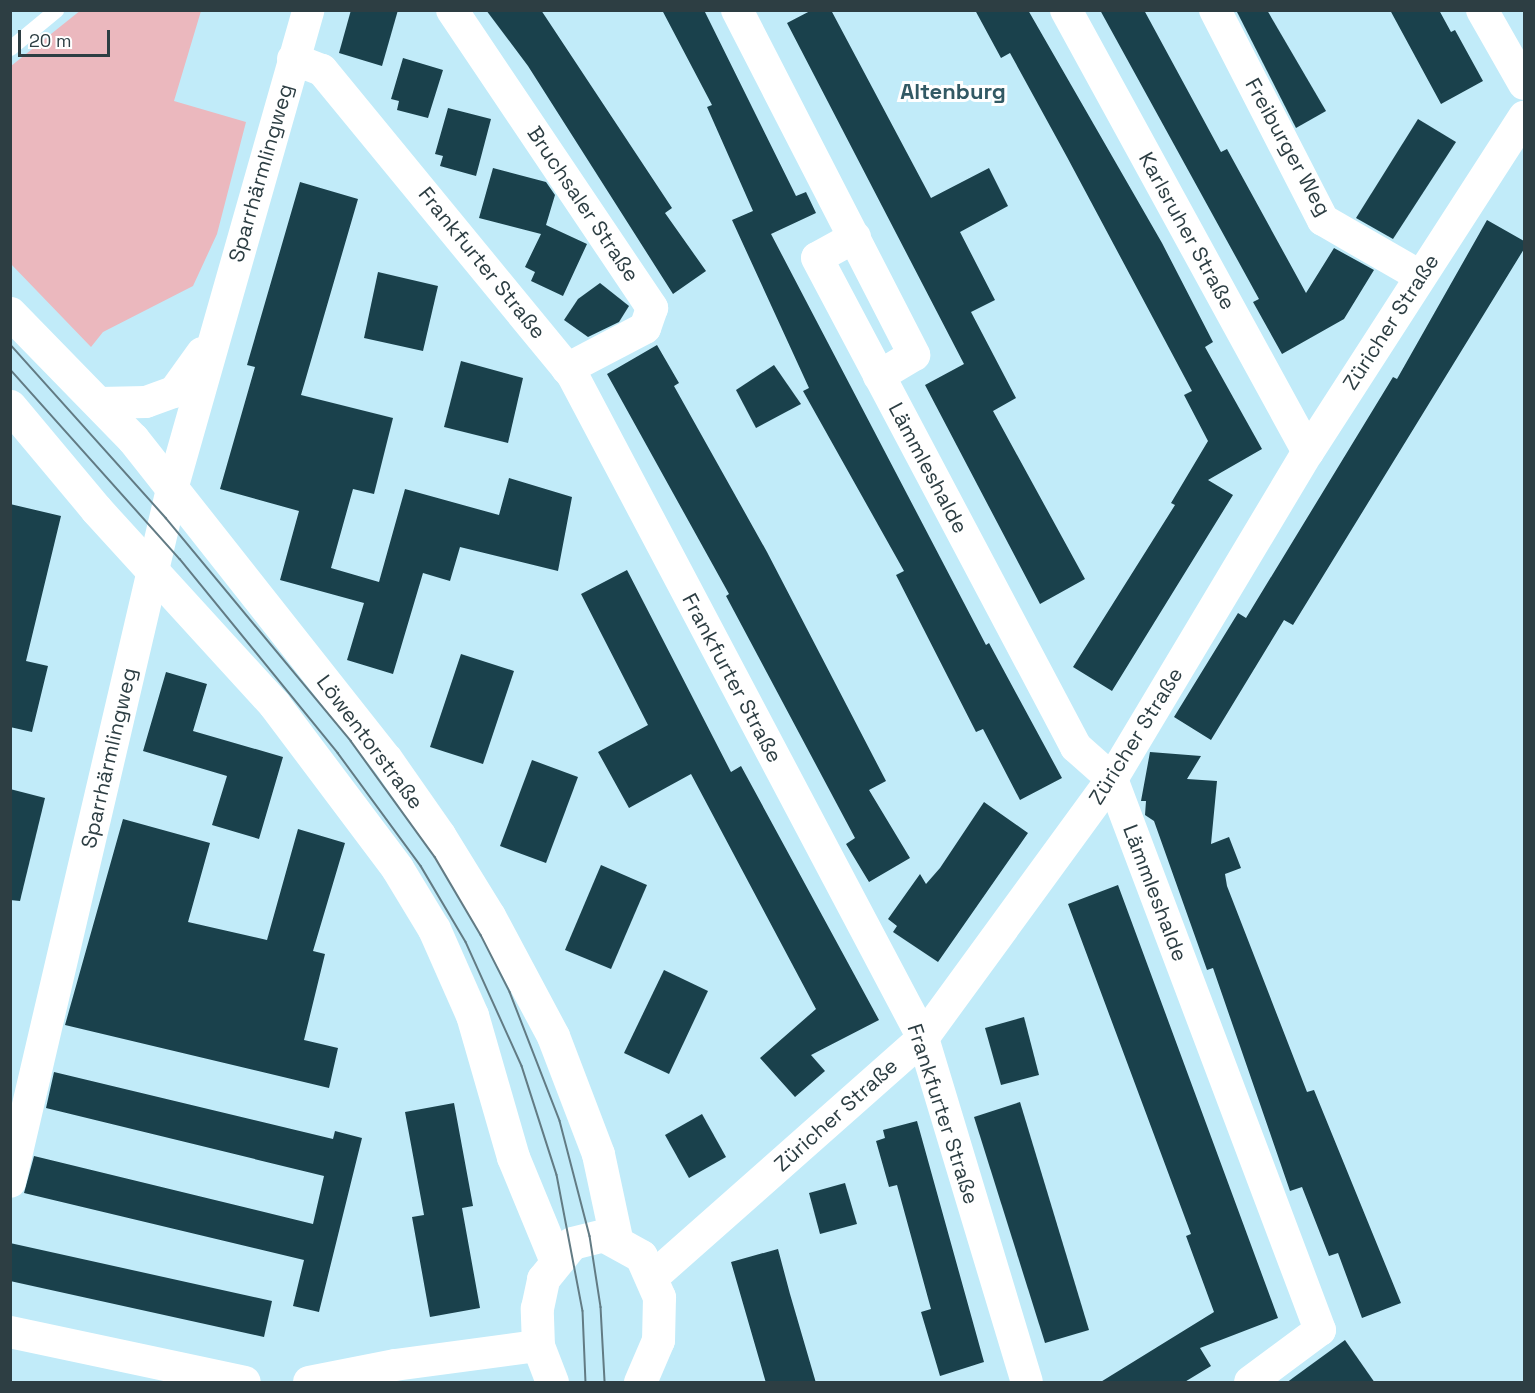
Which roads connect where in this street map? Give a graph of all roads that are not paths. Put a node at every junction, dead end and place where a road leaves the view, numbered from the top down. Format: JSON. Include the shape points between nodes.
{"nodes":[{"id":1,"x":56,"y":10,"type":"edge"},
{"id":2,"x":308,"y":10,"type":"edge"},
{"id":3,"x":452,"y":10,"type":"edge"},
{"id":4,"x":737,"y":10,"type":"edge"},
{"id":5,"x":1066,"y":10,"type":"edge"},
{"id":6,"x":1215,"y":10,"type":"edge"},
{"id":7,"x":1482,"y":10,"type":"edge"},
{"id":8,"x":10,"y":48,"type":"edge"},
{"id":9,"x":293,"y":59,"type":"junction"},
{"id":10,"x":1524,"y":84,"type":"edge"},
{"id":11,"x":1524,"y":117,"type":"edge"},
{"id":12,"x":855,"y":237,"type":"junction"},
{"id":13,"x":1420,"y":276,"type":"junction"},
{"id":14,"x":10,"y":313,"type":"edge"},
{"id":15,"x":215,"y":335,"type":"junction"},
{"id":16,"x":567,"y":369,"type":"junction"},
{"id":17,"x":879,"y":376,"type":"junction"},
{"id":18,"x":100,"y":403,"type":"junction"},
{"id":19,"x":10,"y":406,"type":"edge"},
{"id":20,"x":1308,"y":452,"type":"junction"},
{"id":21,"x":172,"y":489,"type":"junction"},
{"id":22,"x":154,"y":570,"type":"junction"},
{"id":23,"x":1112,"y":779,"type":"junction"},
{"id":24,"x":923,"y":1038,"type":"junction"},
{"id":25,"x":10,"y":1182,"type":"edge"},
{"id":26,"x":616,"y":1238,"type":"junction"},
{"id":27,"x":555,"y":1259,"type":"junction"},
{"id":28,"x":653,"y":1277,"type":"junction"},
{"id":29,"x":10,"y":1332,"type":"edge"},
{"id":30,"x":538,"y":1346,"type":"junction"},
{"id":31,"x":245,"y":1383,"type":"edge"},
{"id":32,"x":309,"y":1383,"type":"edge"},
{"id":33,"x":552,"y":1383,"type":"edge"},
{"id":34,"x":640,"y":1383,"type":"edge"},
{"id":35,"x":1027,"y":1383,"type":"edge"},
{"id":36,"x":1250,"y":1383,"type":"edge"}],
"edges":[{"from":1,"to":8,"type":"lane"},
{"from":2,"to":9,"type":"street","name":"Sparrhärmlingweg"},
{"from":3,"to":16,"type":"street","name":"Bruchsaler Straße","via":[[652,308],[645,328]]},
{"from":4,"to":12,"type":"street"},
{"from":5,"to":20,"type":"street","name":"Karlsruher Straße"},
{"from":6,"to":13,"type":"street","name":"Freiburger Weg","via":[[1323,220]]},
{"from":7,"to":10,"type":"street"},
{"from":9,"to":15,"type":"street","name":"Sparrhärmlingweg"},
{"from":9,"to":16,"type":"street","name":"Frankfurter Straße","via":[[322,70]]},
{"from":11,"to":13,"type":"street","name":"Züricher Straße"},
{"from":12,"to":17,"type":"street","via":[[914,355]]},
{"from":12,"to":17,"type":"street","name":"Lämmleshalde","via":[[817,258]]},
{"from":13,"to":20,"type":"street","name":"Züricher Straße"},
{"from":14,"to":18,"type":"main road","name":"Löwentorstraße"},
{"from":15,"to":18,"type":"street","name":"Sparrhärmlingweg","via":[[174,392],[146,402]]},
{"from":15,"to":21,"type":"street","name":"Sparrhärmlingweg"},
{"from":16,"to":24,"type":"street","name":"Frankfurter Straße"},
{"from":17,"to":23,"type":"street","name":"Lämmleshalde","via":[[1076,747]]},
{"from":18,"to":21,"type":"main road","name":"Löwentorstraße"},
{"from":19,"to":22,"type":"main road","via":[[89,502]]},
{"from":20,"to":23,"type":"street","name":"Züricher Straße"},
{"from":21,"to":22,"type":"street","name":"Sparrhärmlingweg"},
{"from":21,"to":26,"type":"main road","name":"Löwentorstraße","via":[[386,759],[489,916],[553,1036],[579,1099],[598,1154]]},
{"from":22,"to":25,"type":"street","name":"Sparrhärmlingweg"},
{"from":22,"to":27,"type":"main road","via":[[274,704],[396,868],[434,929],[472,1015],[513,1157]]},
{"from":23,"to":24,"type":"street","name":"Züricher Straße"},
{"from":23,"to":36,"type":"street","name":"Lämmleshalde","via":[[1320,1330]]},
{"from":24,"to":28,"type":"street","name":"Züricher Straße"},
{"from":24,"to":35,"type":"street","name":"Frankfurter Straße"},
{"from":26,"to":27,"type":"main road","via":[[590,1236],[572,1242]]},
{"from":26,"to":28,"type":"main road","via":[[641,1256]]},
{"from":27,"to":30,"type":"main road","via":[[543,1279],[537,1308]]},
{"from":28,"to":34,"type":"main road","via":[[660,1307],[658,1340]]},
{"from":29,"to":31,"type":"street"},
{"from":30,"to":32,"type":"street","via":[[395,1365]]},
{"from":30,"to":33,"type":"main road"}]}
